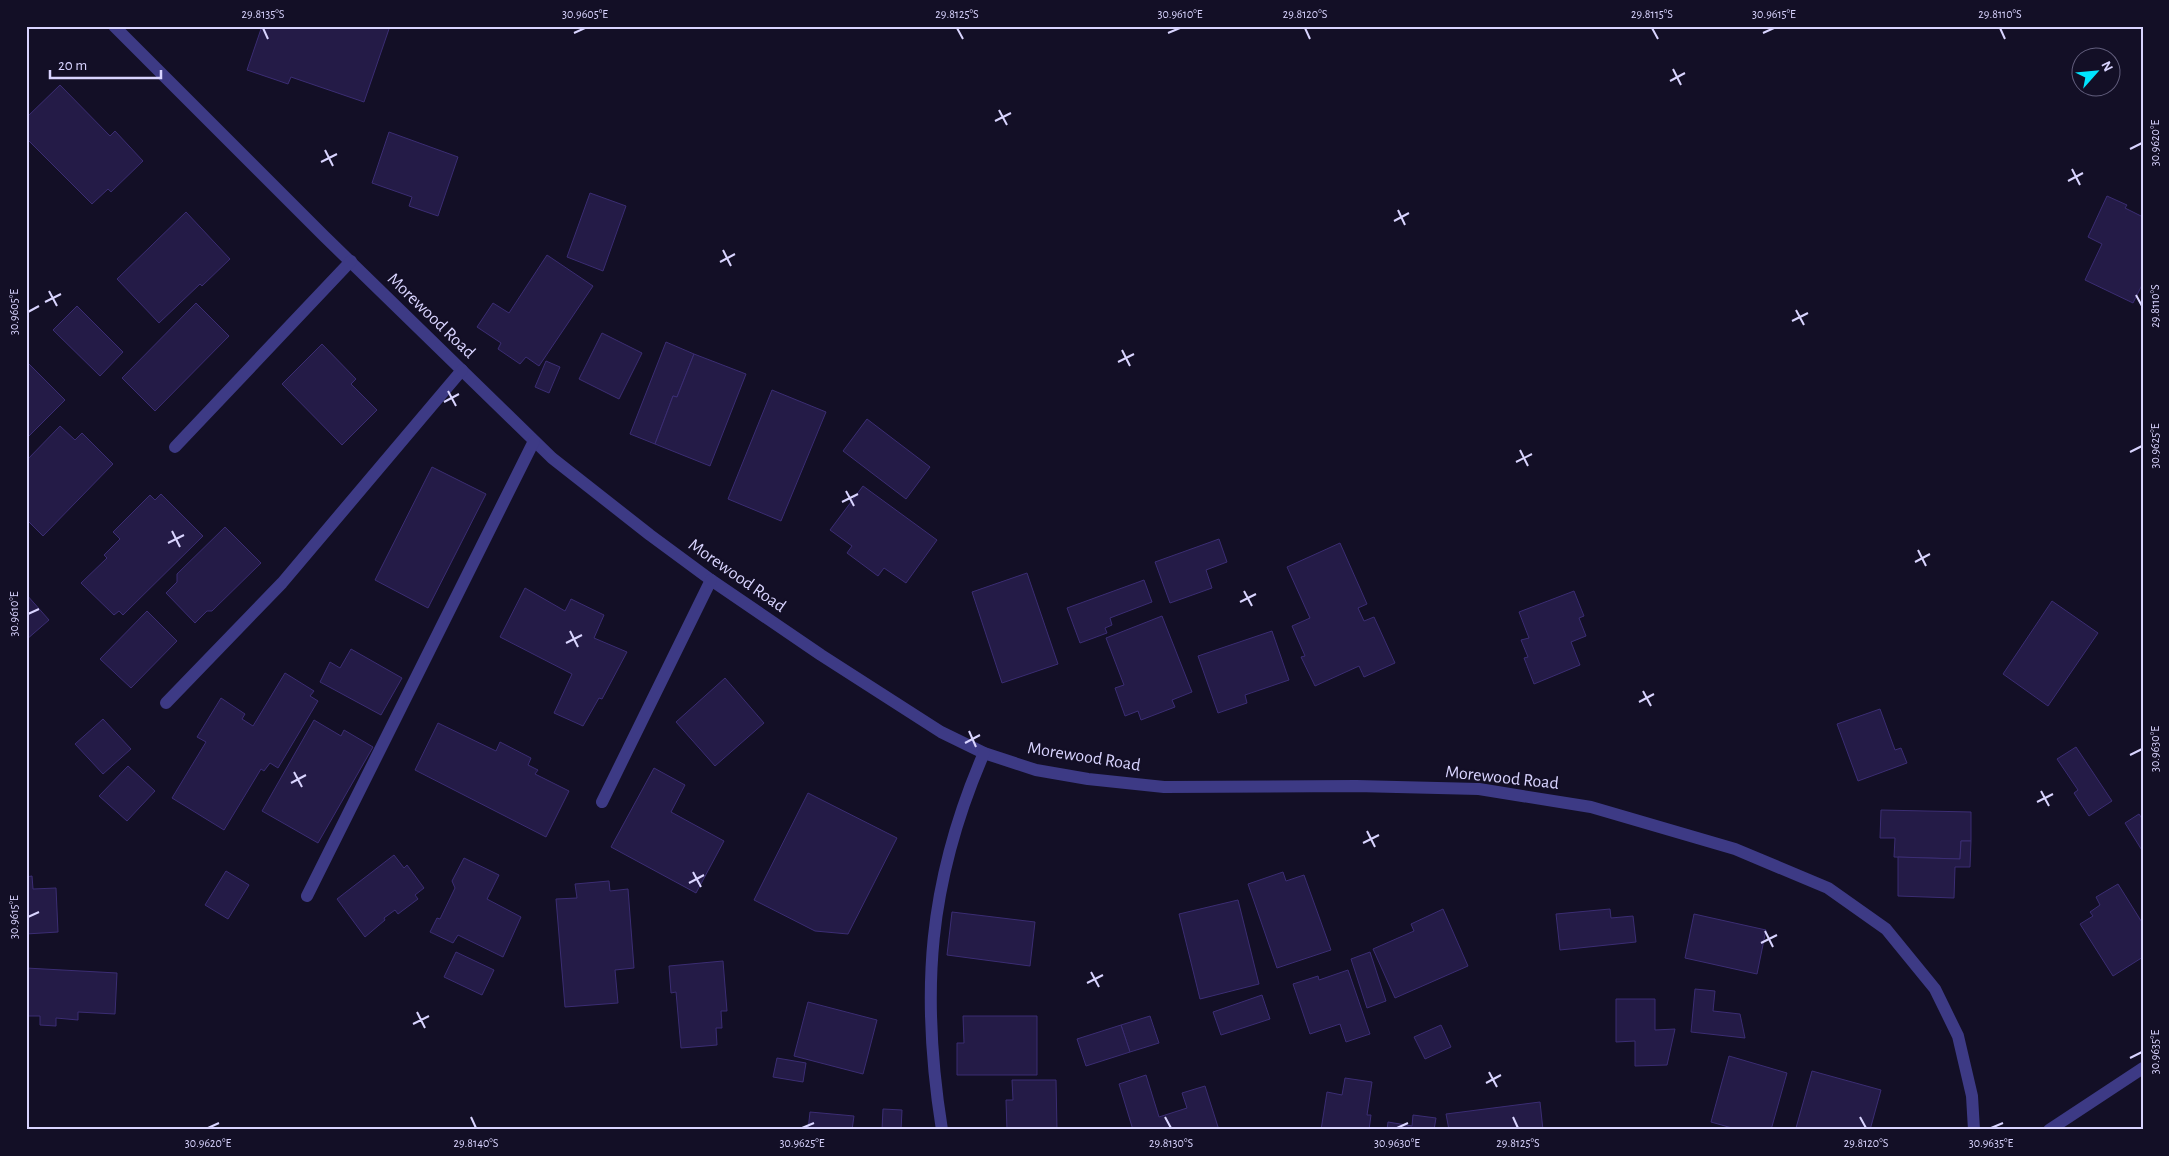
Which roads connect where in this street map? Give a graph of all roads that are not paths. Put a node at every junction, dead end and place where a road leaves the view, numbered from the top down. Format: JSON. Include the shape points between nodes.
{"nodes":[{"id":1,"x":114,"y":26,"type":"edge"},
{"id":2,"x":351,"y":262,"type":"junction"},
{"id":3,"x":462,"y":370,"type":"junction"},
{"id":4,"x":534,"y":441,"type":"junction"},
{"id":5,"x":175,"y":447,"type":"dead end"},
{"id":6,"x":711,"y":580,"type":"junction"},
{"id":7,"x":166,"y":703,"type":"dead end"},
{"id":8,"x":984,"y":753,"type":"junction"},
{"id":9,"x":602,"y":802,"type":"dead end"},
{"id":10,"x":306,"y":896,"type":"dead end"},
{"id":11,"x":2143,"y":1068,"type":"edge"},
{"id":12,"x":942,"y":1130,"type":"edge"},
{"id":13,"x":1974,"y":1130,"type":"edge"},
{"id":14,"x":2049,"y":1130,"type":"edge"}],
"edges":[{"from":1,"to":2,"type":"street","name":"Morewood Road"},
{"from":2,"to":3,"type":"street","name":"Morewood Road"},
{"from":2,"to":5,"type":"street"},
{"from":3,"to":4,"type":"street","name":"Morewood Road"},
{"from":3,"to":7,"type":"street","via":[[282,583]]},
{"from":4,"to":6,"type":"street","name":"Morewood Road","via":[[582,482]]},
{"from":4,"to":10,"type":"street"},
{"from":6,"to":8,"type":"street","name":"Morewood Road","via":[[941,732]]},
{"from":6,"to":9,"type":"street"},
{"from":8,"to":12,"type":"street","via":[[966,793],[953,835],[934,918],[930,1002],[932,1052]]},
{"from":8,"to":13,"type":"street","name":"Morewood Road","via":[[1036,770],[1164,787],[1479,789],[1591,806],[1735,849],[1828,888],[1886,929],[1935,989],[1958,1036],[1972,1096]]},
{"from":11,"to":14,"type":"street"}]}
